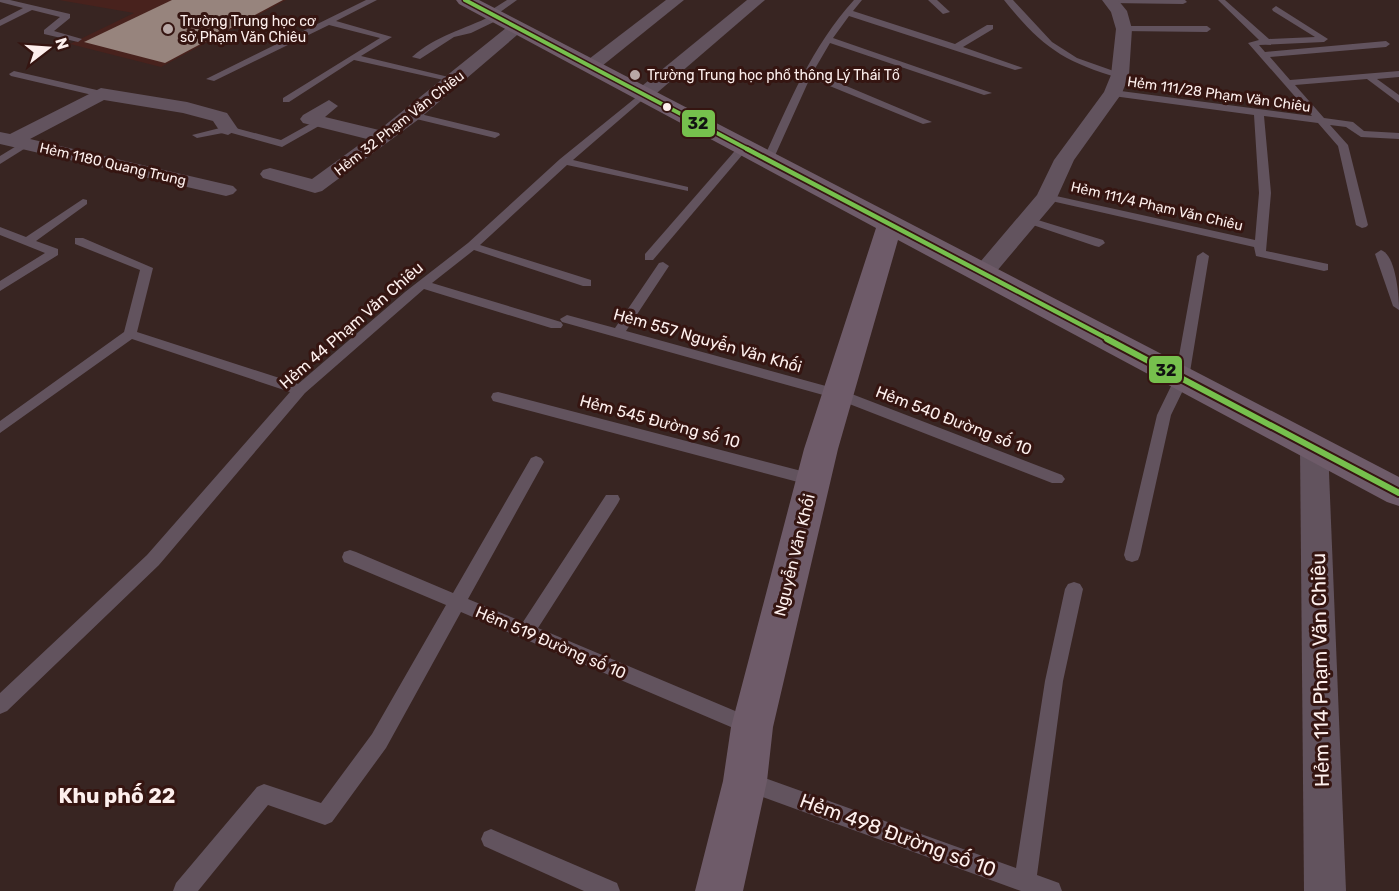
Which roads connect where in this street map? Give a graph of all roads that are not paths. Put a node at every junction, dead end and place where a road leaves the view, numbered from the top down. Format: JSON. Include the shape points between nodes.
{"nodes":[{"id":1,"x":0,"y":0,"type":"edge"},
{"id":2,"x":373,"y":0,"type":"edge"},
{"id":3,"x":465,"y":0,"type":"edge"},
{"id":4,"x":676,"y":0,"type":"edge"},
{"id":5,"x":757,"y":0,"type":"edge"},
{"id":6,"x":858,"y":0,"type":"edge"},
{"id":7,"x":932,"y":0,"type":"edge"},
{"id":8,"x":1008,"y":0,"type":"edge"},
{"id":9,"x":1110,"y":0,"type":"edge"},
{"id":10,"x":1221,"y":1,"type":"edge"},
{"id":11,"x":1183,"y":2,"type":"dead end"},
{"id":12,"x":31,"y":8,"type":"junction"},
{"id":13,"x":1276,"y":9,"type":"dead end"},
{"id":14,"x":846,"y":12,"type":"junction"},
{"id":15,"x":946,"y":12,"type":"dead end"},
{"id":16,"x":505,"y":15,"type":"edge"},
{"id":17,"x":329,"y":22,"type":"junction"},
{"id":18,"x":0,"y":23,"type":"edge"},
{"id":19,"x":990,"y":27,"type":"dead end"},
{"id":20,"x":1124,"y":29,"type":"junction"},
{"id":21,"x":1207,"y":29,"type":"dead end"},
{"id":22,"x":78,"y":39,"type":"dead end"},
{"id":23,"x":828,"y":39,"type":"junction"},
{"id":24,"x":1268,"y":43,"type":"junction"},
{"id":25,"x":1386,"y":44,"type":"dead end"},
{"id":26,"x":955,"y":48,"type":"junction"},
{"id":27,"x":1263,"y":55,"type":"junction"},
{"id":28,"x":353,"y":57,"type":"junction"},
{"id":29,"x":417,"y":57,"type":"dead end"},
{"id":30,"x":591,"y":66,"type":"junction"},
{"id":31,"x":1018,"y":68,"type":"dead end"},
{"id":32,"x":807,"y":73,"type":"junction"},
{"id":33,"x":14,"y":74,"type":"dead end"},
{"id":34,"x":1399,"y":74,"type":"edge"},
{"id":35,"x":1368,"y":76,"type":"junction"},
{"id":36,"x":211,"y":79,"type":"dead end"},
{"id":37,"x":454,"y":81,"type":"junction"},
{"id":38,"x":1288,"y":83,"type":"junction"},
{"id":39,"x":1117,"y":84,"type":"junction"},
{"id":40,"x":987,"y":93,"type":"dead end"},
{"id":41,"x":101,"y":94,"type":"junction"},
{"id":42,"x":644,"y":94,"type":"junction"},
{"id":43,"x":286,"y":100,"type":"dead end"},
{"id":44,"x":1399,"y":100,"type":"edge"},
{"id":45,"x":325,"y":114,"type":"joint"},
{"id":46,"x":1259,"y":114,"type":"junction"},
{"id":47,"x":412,"y":115,"type":"junction"},
{"id":48,"x":1321,"y":121,"type":"junction"},
{"id":49,"x":927,"y":122,"type":"dead end"},
{"id":50,"x":228,"y":129,"type":"junction"},
{"id":51,"x":197,"y":135,"type":"dead end"},
{"id":52,"x":495,"y":135,"type":"dead end"},
{"id":53,"x":1399,"y":136,"type":"edge"},
{"id":54,"x":383,"y":137,"type":"junction"},
{"id":55,"x":13,"y":141,"type":"edge"},
{"id":56,"x":744,"y":147,"type":"junction"},
{"id":57,"x":768,"y":160,"type":"junction"},
{"id":58,"x":0,"y":162,"type":"edge"},
{"id":59,"x":564,"y":162,"type":"junction"},
{"id":60,"x":270,"y":174,"type":"dead end"},
{"id":61,"x":684,"y":189,"type":"dead end"},
{"id":62,"x":226,"y":190,"type":"dead end"},
{"id":63,"x":1047,"y":197,"type":"junction"},
{"id":64,"x":83,"y":202,"type":"dead end"},
{"id":65,"x":1029,"y":219,"type":"junction"},
{"id":66,"x":890,"y":224,"type":"junction"},
{"id":67,"x":1362,"y":225,"type":"dead end"},
{"id":68,"x":0,"y":231,"type":"edge"},
{"id":69,"x":28,"y":241,"type":"junction"},
{"id":70,"x":79,"y":241,"type":"dead end"},
{"id":71,"x":1098,"y":243,"type":"dead end"},
{"id":72,"x":1261,"y":245,"type":"junction"},
{"id":73,"x":472,"y":246,"type":"junction"},
{"id":74,"x":1381,"y":254,"type":"dead end"},
{"id":75,"x":649,"y":256,"type":"dead end"},
{"id":76,"x":1203,"y":256,"type":"dead end"},
{"id":77,"x":663,"y":266,"type":"dead end"},
{"id":78,"x":1324,"y":267,"type":"dead end"},
{"id":79,"x":983,"y":273,"type":"junction"},
{"id":80,"x":587,"y":283,"type":"dead end"},
{"id":81,"x":424,"y":285,"type":"junction"},
{"id":82,"x":0,"y":287,"type":"edge"},
{"id":83,"x":1399,"y":306,"type":"edge"},
{"id":84,"x":619,"y":332,"type":"junction"},
{"id":85,"x":130,"y":334,"type":"junction"},
{"id":86,"x":1182,"y":378,"type":"junction"},
{"id":87,"x":300,"y":390,"type":"junction"},
{"id":88,"x":839,"y":394,"type":"junction"},
{"id":89,"x":498,"y":397,"type":"dead end"},
{"id":90,"x":0,"y":428,"type":"edge"},
{"id":91,"x":1314,"y":448,"type":"junction"},
{"id":92,"x":536,"y":462,"type":"dead end"},
{"id":93,"x":1057,"y":479,"type":"dead end"},
{"id":94,"x":813,"y":480,"type":"junction"},
{"id":95,"x":1399,"y":493,"type":"edge"},
{"id":96,"x":612,"y":499,"type":"dead end"},
{"id":97,"x":1132,"y":555,"type":"dead end"},
{"id":98,"x":350,"y":557,"type":"dead end"},
{"id":99,"x":1074,"y":589,"type":"dead end"},
{"id":100,"x":459,"y":603,"type":"junction"},
{"id":101,"x":526,"y":632,"type":"junction"},
{"id":102,"x":0,"y":705,"type":"edge"},
{"id":103,"x":752,"y":727,"type":"junction"},
{"id":104,"x":745,"y":781,"type":"junction"},
{"id":105,"x":490,"y":839,"type":"dead end"},
{"id":106,"x":1025,"y":881,"type":"junction"},
{"id":107,"x":184,"y":891,"type":"edge"},
{"id":108,"x":609,"y":891,"type":"edge"},
{"id":109,"x":719,"y":891,"type":"edge"},
{"id":110,"x":1051,"y":891,"type":"edge"},
{"id":111,"x":1325,"y":891,"type":"edge"}],
"edges":[{"from":1,"to":12,"type":"lane"},
{"from":2,"to":17,"type":"lane"},
{"from":3,"to":16,"type":"main road"},
{"from":4,"to":30,"type":"street"},
{"from":5,"to":42,"type":"street"},
{"from":6,"to":14,"type":"lane"},
{"from":7,"to":15,"type":"lane"},
{"from":8,"to":39,"type":"lane","name":"Hẻm 111/28 Phạm Văn Chiêu","via":[[1049,44]]},
{"from":9,"to":11,"type":"lane"},
{"from":9,"to":20,"type":"street","via":[[1119,11]]},
{"from":10,"to":24,"type":"lane"},
{"from":12,"to":18,"type":"lane"},
{"from":12,"to":22,"type":"lane","via":[[67,16],[47,32]]},
{"from":13,"to":24,"type":"lane","via":[[1324,39]]},
{"from":14,"to":23,"type":"lane"},
{"from":14,"to":26,"type":"lane"},
{"from":16,"to":29,"type":"lane","via":[[451,35]]},
{"from":16,"to":30,"type":"main road"},
{"from":16,"to":37,"type":"street","name":"Hẻm 32 Phạm Văn Chiêu"},
{"from":17,"to":28,"type":"lane","via":[[388,37]]},
{"from":17,"to":36,"type":"lane"},
{"from":19,"to":26,"type":"lane"},
{"from":20,"to":21,"type":"lane"},
{"from":20,"to":39,"type":"street"},
{"from":23,"to":32,"type":"lane"},
{"from":23,"to":40,"type":"lane"},
{"from":24,"to":27,"type":"lane","via":[[1252,43]]},
{"from":25,"to":27,"type":"lane"},
{"from":26,"to":31,"type":"lane"},
{"from":27,"to":38,"type":"lane","name":"Hẻm 111/28 Phạm Văn Chiêu"},
{"from":28,"to":37,"type":"lane"},
{"from":28,"to":43,"type":"lane"},
{"from":30,"to":42,"type":"main road"},
{"from":32,"to":49,"type":"lane"},
{"from":32,"to":57,"type":"lane"},
{"from":33,"to":41,"type":"lane"},
{"from":34,"to":35,"type":"lane"},
{"from":35,"to":38,"type":"lane"},
{"from":35,"to":44,"type":"lane"},
{"from":37,"to":47,"type":"street","name":"Hẻm 32 Phạm Văn Chiêu"},
{"from":38,"to":48,"type":"lane","name":"Hẻm 111/28 Phạm Văn Chiêu"},
{"from":39,"to":46,"type":"lane","name":"Hẻm 111/28 Phạm Văn Chiêu"},
{"from":39,"to":63,"type":"street","via":[[1064,160]]},
{"from":41,"to":50,"type":"street","via":[[220,117]]},
{"from":41,"to":55,"type":"street"},
{"from":42,"to":56,"type":"main road"},
{"from":42,"to":59,"type":"lane","name":"Hẻm 44 Phạm Văn Chiêu"},
{"from":45,"to":50,"type":"lane","via":[[282,144]]},
{"from":45,"to":54,"type":"street"},
{"from":46,"to":48,"type":"lane","name":"Hẻm 111/28 Phạm Văn Chiêu"},
{"from":46,"to":72,"type":"lane","name":"Hẻm 111/4 Phạm Văn Chiêu","via":[[1265,193]]},
{"from":47,"to":52,"type":"lane"},
{"from":47,"to":54,"type":"street","name":"Hẻm 32 Phạm Văn Chiêu"},
{"from":48,"to":53,"type":"lane","name":"Hẻm 111/28 Phạm Văn Chiêu","via":[[1349,124],[1361,134]]},
{"from":48,"to":67,"type":"lane","name":"Hẻm 111/28 Phạm Văn Chiêu","via":[[1343,145]]},
{"from":50,"to":51,"type":"lane"},
{"from":54,"to":60,"type":"street","name":"Hẻm 32 Phạm Văn Chiêu","via":[[315,188]]},
{"from":55,"to":58,"type":"lane"},
{"from":55,"to":62,"type":"street","name":"Hẻm 1180 Quang Trung"},
{"from":56,"to":57,"type":"main road"},
{"from":56,"to":75,"type":"lane"},
{"from":57,"to":66,"type":"main road"},
{"from":59,"to":61,"type":"lane"},
{"from":59,"to":73,"type":"lane","name":"Hẻm 44 Phạm Văn Chiêu"},
{"from":63,"to":65,"type":"street"},
{"from":63,"to":72,"type":"lane","name":"Hẻm 111/4 Phạm Văn Chiêu"},
{"from":64,"to":69,"type":"lane"},
{"from":65,"to":71,"type":"lane"},
{"from":65,"to":79,"type":"street"},
{"from":66,"to":79,"type":"main road"},
{"from":66,"to":88,"type":"main road","name":"Nguyễn Văn Khối"},
{"from":68,"to":69,"type":"lane"},
{"from":69,"to":82,"type":"lane","via":[[54,252]]},
{"from":70,"to":85,"type":"lane","via":[[147,268]]},
{"from":72,"to":78,"type":"lane","name":"Hẻm 111/4 Phạm Văn Chiêu","via":[[1260,253]]},
{"from":73,"to":80,"type":"lane"},
{"from":73,"to":81,"type":"lane","name":"Hẻm 44 Phạm Văn Chiêu"},
{"from":74,"to":83,"type":"lane"},
{"from":76,"to":86,"type":"lane"},
{"from":77,"to":84,"type":"lane"},
{"from":79,"to":86,"type":"main road"},
{"from":81,"to":84,"type":"lane","name":"Hẻm 557 Nguyễn Văn Khối","via":[[562,322]]},
{"from":81,"to":87,"type":"lane","name":"Hẻm 44 Phạm Văn Chiêu"},
{"from":84,"to":88,"type":"lane","name":"Hẻm 557 Nguyễn Văn Khối"},
{"from":85,"to":87,"type":"lane"},
{"from":85,"to":90,"type":"lane"},
{"from":86,"to":91,"type":"main road"},
{"from":86,"to":97,"type":"lane","via":[[1164,415]]},
{"from":87,"to":102,"type":"lane","name":"Hẻm 44 Phạm Văn Chiêu","via":[[153,560]]},
{"from":88,"to":93,"type":"lane","name":"Hẻm 540 Đường số 10"},
{"from":88,"to":94,"type":"main road","name":"Nguyễn Văn Khối"},
{"from":89,"to":94,"type":"lane","name":"Hẻm 545 Đường số 10"},
{"from":91,"to":95,"type":"main road"},
{"from":91,"to":111,"type":"street","name":"Hẻm 114 Phạm Văn Chiêu"},
{"from":92,"to":100,"type":"lane"},
{"from":94,"to":103,"type":"main road","name":"Nguyễn Văn Khối"},
{"from":96,"to":101,"type":"lane"},
{"from":98,"to":100,"type":"lane","name":"Hẻm 519 Đường số 10"},
{"from":99,"to":106,"type":"lane","via":[[1054,681]]},
{"from":100,"to":101,"type":"lane","name":"Hẻm 519 Đường số 10"},
{"from":100,"to":107,"type":"lane","via":[[379,741],[326,815],[264,794]]},
{"from":101,"to":103,"type":"lane","name":"Hẻm 519 Đường số 10"},
{"from":103,"to":104,"type":"main road","name":"Nguyễn Văn Khối"},
{"from":104,"to":106,"type":"lane","name":"Hẻm 498 Đường số 10"},
{"from":104,"to":109,"type":"main road","name":"Nguyễn Văn Khối"},
{"from":105,"to":108,"type":"lane"},
{"from":106,"to":110,"type":"lane","name":"Hẻm 498 Đường số 10"}]}
